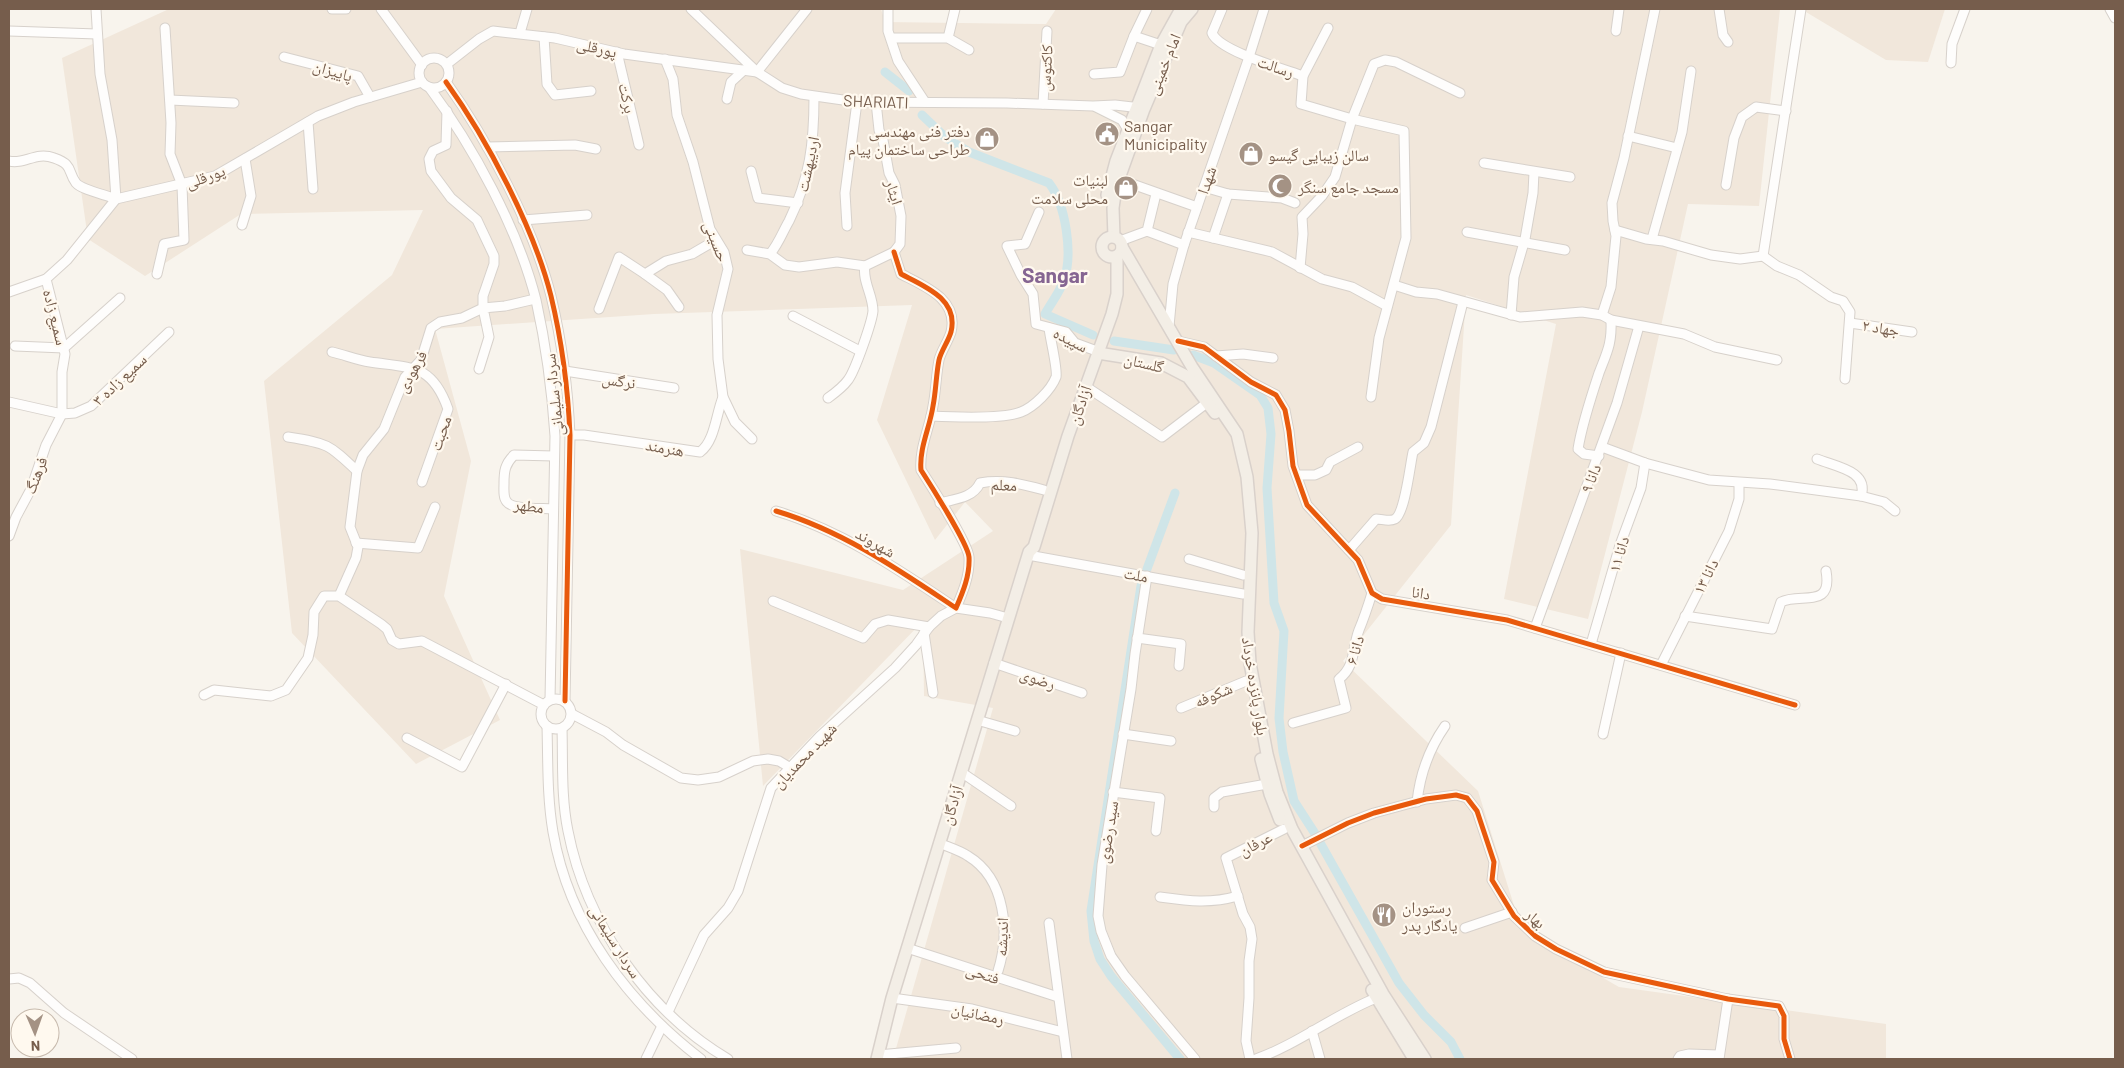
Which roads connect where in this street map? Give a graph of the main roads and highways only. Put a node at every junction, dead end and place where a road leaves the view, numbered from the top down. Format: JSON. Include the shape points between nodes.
{"nodes":[{"id":1,"x":1180,"y":9,"type":"edge"},
{"id":2,"x":1192,"y":9,"type":"edge"},
{"id":3,"x":1141,"y":108,"type":"junction"},
{"id":4,"x":1115,"y":246,"type":"junction"},
{"id":5,"x":1096,"y":352,"type":"junction"},
{"id":6,"x":1188,"y":377,"type":"joint"},
{"id":7,"x":1029,"y":554,"type":"junction"},
{"id":8,"x":1246,"y":594,"type":"junction"},
{"id":9,"x":878,"y":1057,"type":"edge"},
{"id":10,"x":1414,"y":1059,"type":"edge"},
{"id":11,"x":1424,"y":1059,"type":"edge"}],
"edges":[{"from":1,"to":3,"type":"main road","name":"امام خمینی","via":[[1161,45]]},
{"from":2,"to":3,"type":"main road","name":"امام خمینی","via":[[1181,22]]},
{"from":3,"to":4,"type":"main road","name":"امام خمینی","via":[[1118,179],[1113,208]]},
{"from":3,"to":4,"type":"main road","name":"امام خمینی","via":[[1128,130],[1108,186]]},
{"from":4,"to":5,"type":"main road","name":"آزادگان","via":[[1117,294]]},
{"from":4,"to":8,"type":"main road","name":"بلوار پانزده خرداد","via":[[1237,434],[1247,477],[1252,533]]},
{"from":5,"to":6,"type":"main road","name":"گلستان","via":[[1161,363]]},
{"from":5,"to":7,"type":"main road","name":"آزادگان"},
{"from":5,"to":7,"type":"main road","name":"آزادگان","via":[[1079,385],[1044,490],[1028,545]]},
{"from":6,"to":8,"type":"main road","name":"بلوار پانزده خرداد","via":[[1230,436],[1239,478]]},
{"from":7,"to":9,"type":"main road","name":"آزادگان","via":[[907,948]]},
{"from":8,"to":10,"type":"main road","name":"بلوار پانزده خرداد","via":[[1240,632],[1246,681],[1267,784],[1284,829],[1376,998]]},
{"from":8,"to":11,"type":"main road","name":"بلوار پانزده خرداد","via":[[1250,663],[1277,792],[1302,846],[1383,994]]}]}
